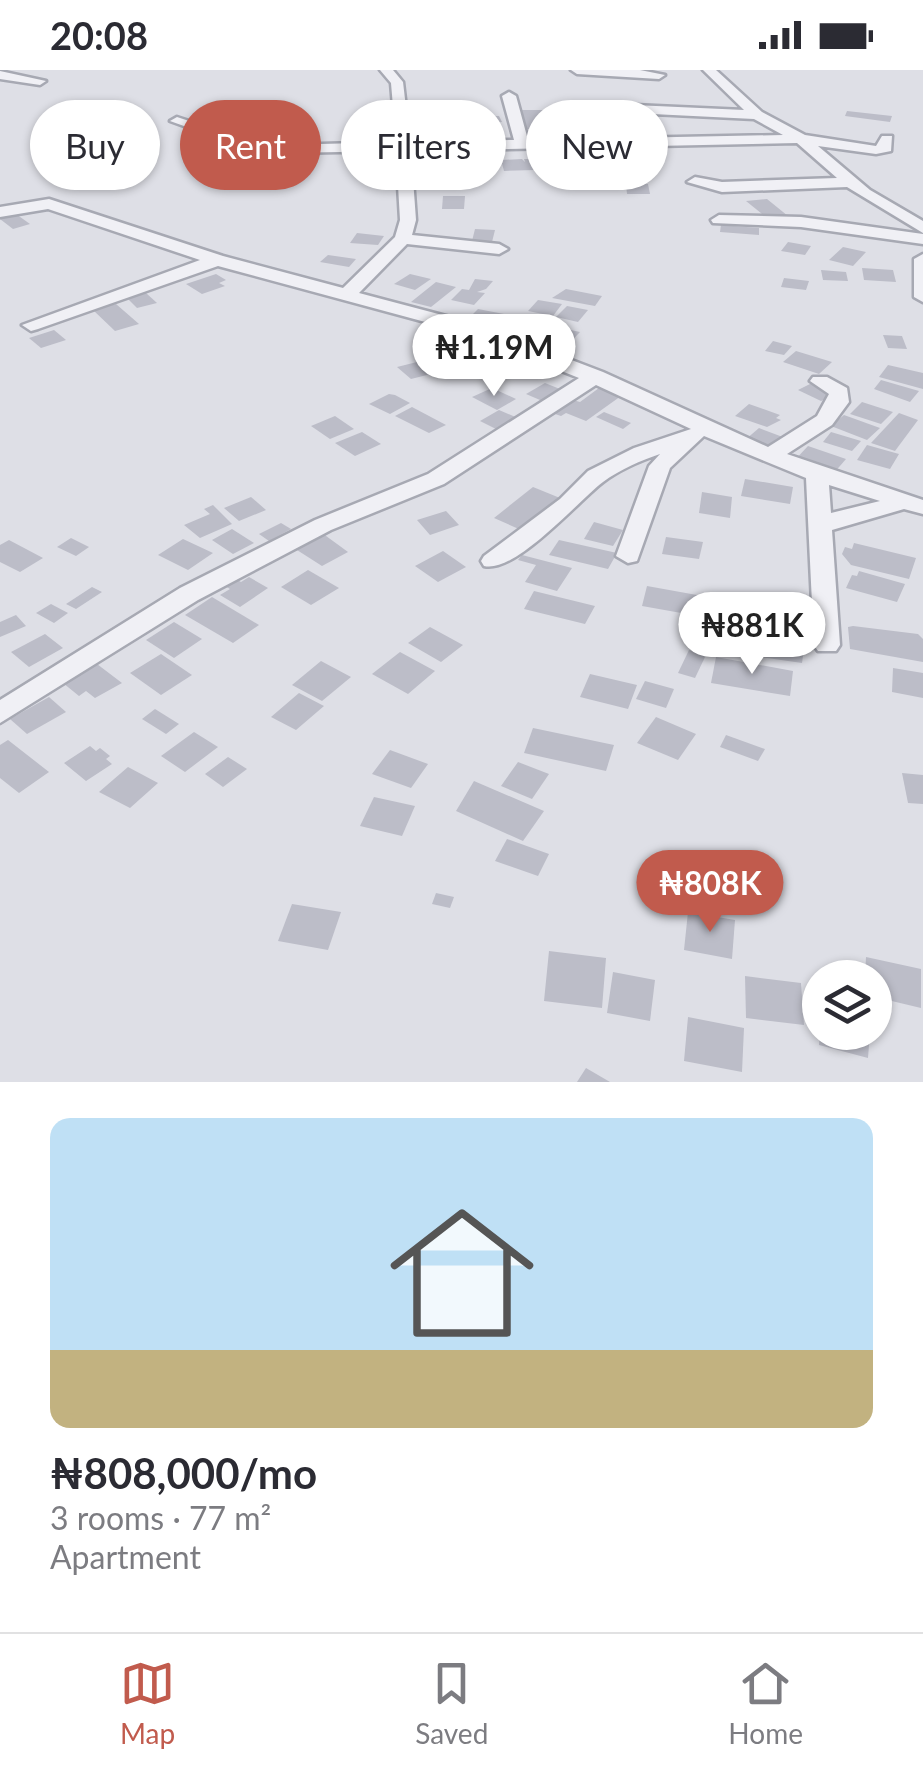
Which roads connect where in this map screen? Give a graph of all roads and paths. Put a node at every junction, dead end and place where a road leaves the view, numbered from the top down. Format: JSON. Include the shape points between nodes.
{"nodes":[{"id":1,"x":386,"y":70,"type":"edge"},
{"id":2,"x":577,"y":70,"type":"edge"},
{"id":3,"x":709,"y":70,"type":"edge"},
{"id":4,"x":0,"y":75,"type":"edge"},
{"id":5,"x":659,"y":75,"type":"dead end"},
{"id":6,"x":40,"y":81,"type":"dead end"},
{"id":7,"x":509,"y":96,"type":"dead end"},
{"id":8,"x":399,"y":100,"type":"edge"},
{"id":9,"x":668,"y":111,"type":"edge"},
{"id":10,"x":757,"y":115,"type":"junction"},
{"id":11,"x":177,"y":121,"type":"dead end"},
{"id":12,"x":800,"y":139,"type":"junction"},
{"id":13,"x":888,"y":139,"type":"dead end"},
{"id":14,"x":506,"y":144,"type":"edge"},
{"id":15,"x":522,"y":144,"type":"junction"},
{"id":16,"x":341,"y":148,"type":"edge"},
{"id":17,"x":695,"y":182,"type":"dead end"},
{"id":18,"x":848,"y":182,"type":"junction"},
{"id":19,"x":406,"y":190,"type":"edge"},
{"id":20,"x":0,"y":212,"type":"edge"},
{"id":21,"x":719,"y":220,"type":"dead end"},
{"id":22,"x":923,"y":228,"type":"edge"},
{"id":23,"x":403,"y":238,"type":"junction"},
{"id":24,"x":923,"y":239,"type":"edge"},
{"id":25,"x":499,"y":249,"type":"dead end"},
{"id":26,"x":218,"y":260,"type":"junction"},
{"id":27,"x":923,"y":260,"type":"edge"},
{"id":28,"x":348,"y":294,"type":"junction"},
{"id":29,"x":923,"y":296,"type":"edge"},
{"id":30,"x":31,"y":325,"type":"dead end"},
{"id":31,"x":596,"y":376,"type":"junction"},
{"id":32,"x":820,"y":380,"type":"dead end"},
{"id":33,"x":694,"y":435,"type":"junction"},
{"id":34,"x":720,"y":436,"type":"junction"},
{"id":35,"x":770,"y":455,"type":"junction"},
{"id":36,"x":817,"y":474,"type":"junction"},
{"id":37,"x":912,"y":505,"type":"edge"},
{"id":38,"x":820,"y":527,"type":"junction"},
{"id":39,"x":628,"y":556,"type":"dead end"},
{"id":40,"x":493,"y":561,"type":"dead end"},
{"id":41,"x":828,"y":645,"type":"dead end"},
{"id":42,"x":0,"y":713,"type":"edge"}],
"edges":[{"from":1,"to":8,"type":"street","via":[[397,82]]},
{"from":2,"to":5,"type":"street"},
{"from":3,"to":10,"type":"street"},
{"from":4,"to":6,"type":"street"},
{"from":7,"to":15,"type":"street"},
{"from":9,"to":10,"type":"street"},
{"from":10,"to":12,"type":"street"},
{"from":11,"to":16,"type":"street","via":[[248,145]]},
{"from":12,"to":13,"type":"street","via":[[876,150],[886,148]]},
{"from":12,"to":15,"type":"street"},
{"from":12,"to":18,"type":"street"},
{"from":14,"to":15,"type":"street"},
{"from":17,"to":18,"type":"street"},
{"from":18,"to":22,"type":"street"},
{"from":19,"to":23,"type":"street"},
{"from":20,"to":26,"type":"street","via":[[48,204]]},
{"from":21,"to":24,"type":"street","via":[[800,222]]},
{"from":23,"to":25,"type":"street"},
{"from":23,"to":28,"type":"street"},
{"from":26,"to":28,"type":"street"},
{"from":26,"to":30,"type":"street"},
{"from":27,"to":29,"type":"street"},
{"from":28,"to":31,"type":"street","via":[[474,328]]},
{"from":31,"to":34,"type":"street"},
{"from":31,"to":42,"type":"street","via":[[436,480],[323,525],[188,594]]},
{"from":32,"to":35,"type":"street","via":[[842,398],[830,418]]},
{"from":33,"to":34,"type":"street"},
{"from":33,"to":39,"type":"street","via":[[660,466]]},
{"from":33,"to":40,"type":"street","via":[[596,476]]},
{"from":34,"to":35,"type":"street"},
{"from":35,"to":36,"type":"street"},
{"from":36,"to":37,"type":"street"},
{"from":36,"to":38,"type":"street"},
{"from":37,"to":38,"type":"street","via":[[868,509]]},
{"from":38,"to":41,"type":"street"}]}
